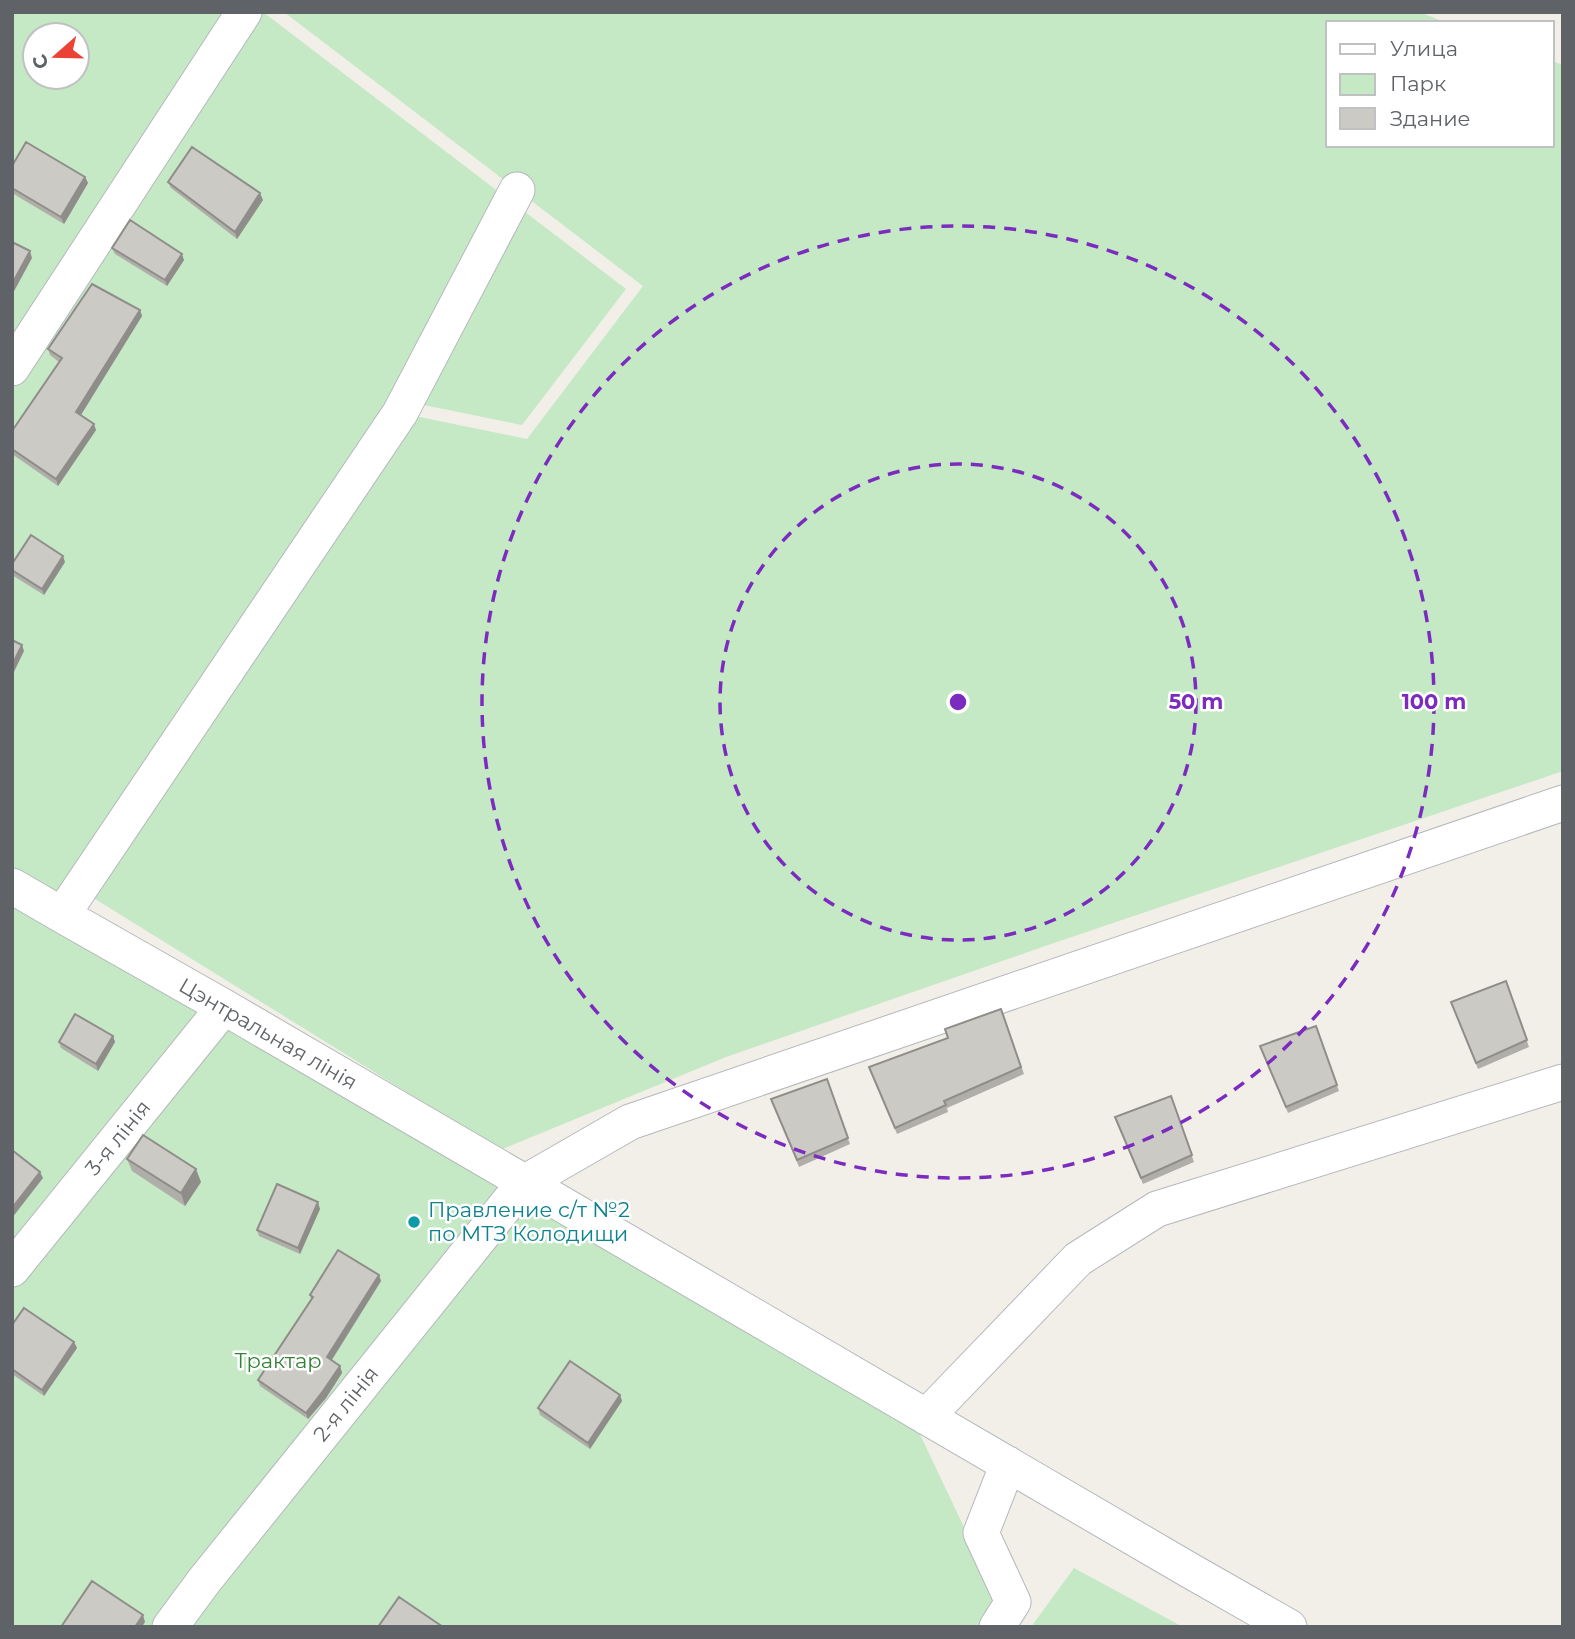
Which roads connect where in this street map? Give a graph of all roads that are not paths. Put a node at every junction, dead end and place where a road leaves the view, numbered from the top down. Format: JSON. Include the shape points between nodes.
{"nodes":[{"id":1,"x":244,"y":12,"type":"edge"},
{"id":2,"x":517,"y":190,"type":"dead end"},
{"id":3,"x":12,"y":368,"type":"edge"},
{"id":4,"x":1563,"y":803,"type":"edge"},
{"id":5,"x":12,"y":886,"type":"edge"},
{"id":6,"x":62,"y":915,"type":"junction"},
{"id":7,"x":224,"y":1007,"type":"junction"},
{"id":8,"x":1563,"y":1082,"type":"edge"},
{"id":9,"x":524,"y":1183,"type":"junction"},
{"id":10,"x":12,"y":1269,"type":"edge"},
{"id":11,"x":926,"y":1417,"type":"junction"},
{"id":12,"x":1008,"y":1465,"type":"junction"},
{"id":13,"x":170,"y":1627,"type":"edge"},
{"id":14,"x":997,"y":1627,"type":"edge"},
{"id":15,"x":1289,"y":1627,"type":"edge"}],
"edges":[{"from":1,"to":3,"type":"street"},
{"from":2,"to":6,"type":"street","via":[[400,413]]},
{"from":4,"to":9,"type":"street","via":[[630,1122]]},
{"from":5,"to":6,"type":"street","name":"Цэнтральная лінія"},
{"from":6,"to":7,"type":"street","name":"Цэнтральная лінія"},
{"from":7,"to":9,"type":"street","name":"Цэнтральная лінія"},
{"from":7,"to":10,"type":"street","name":"3-я лінія"},
{"from":8,"to":11,"type":"street","via":[[1157,1209],[1078,1259]]},
{"from":9,"to":11,"type":"street","name":"Цэнтральная лінія"},
{"from":9,"to":13,"type":"street","name":"2-я лінія"},
{"from":11,"to":12,"type":"street","name":"Цэнтральная лінія"},
{"from":12,"to":14,"type":"street","via":[[981,1533],[1013,1602]]},
{"from":12,"to":15,"type":"street","name":"Цэнтральная лінія"}]}
